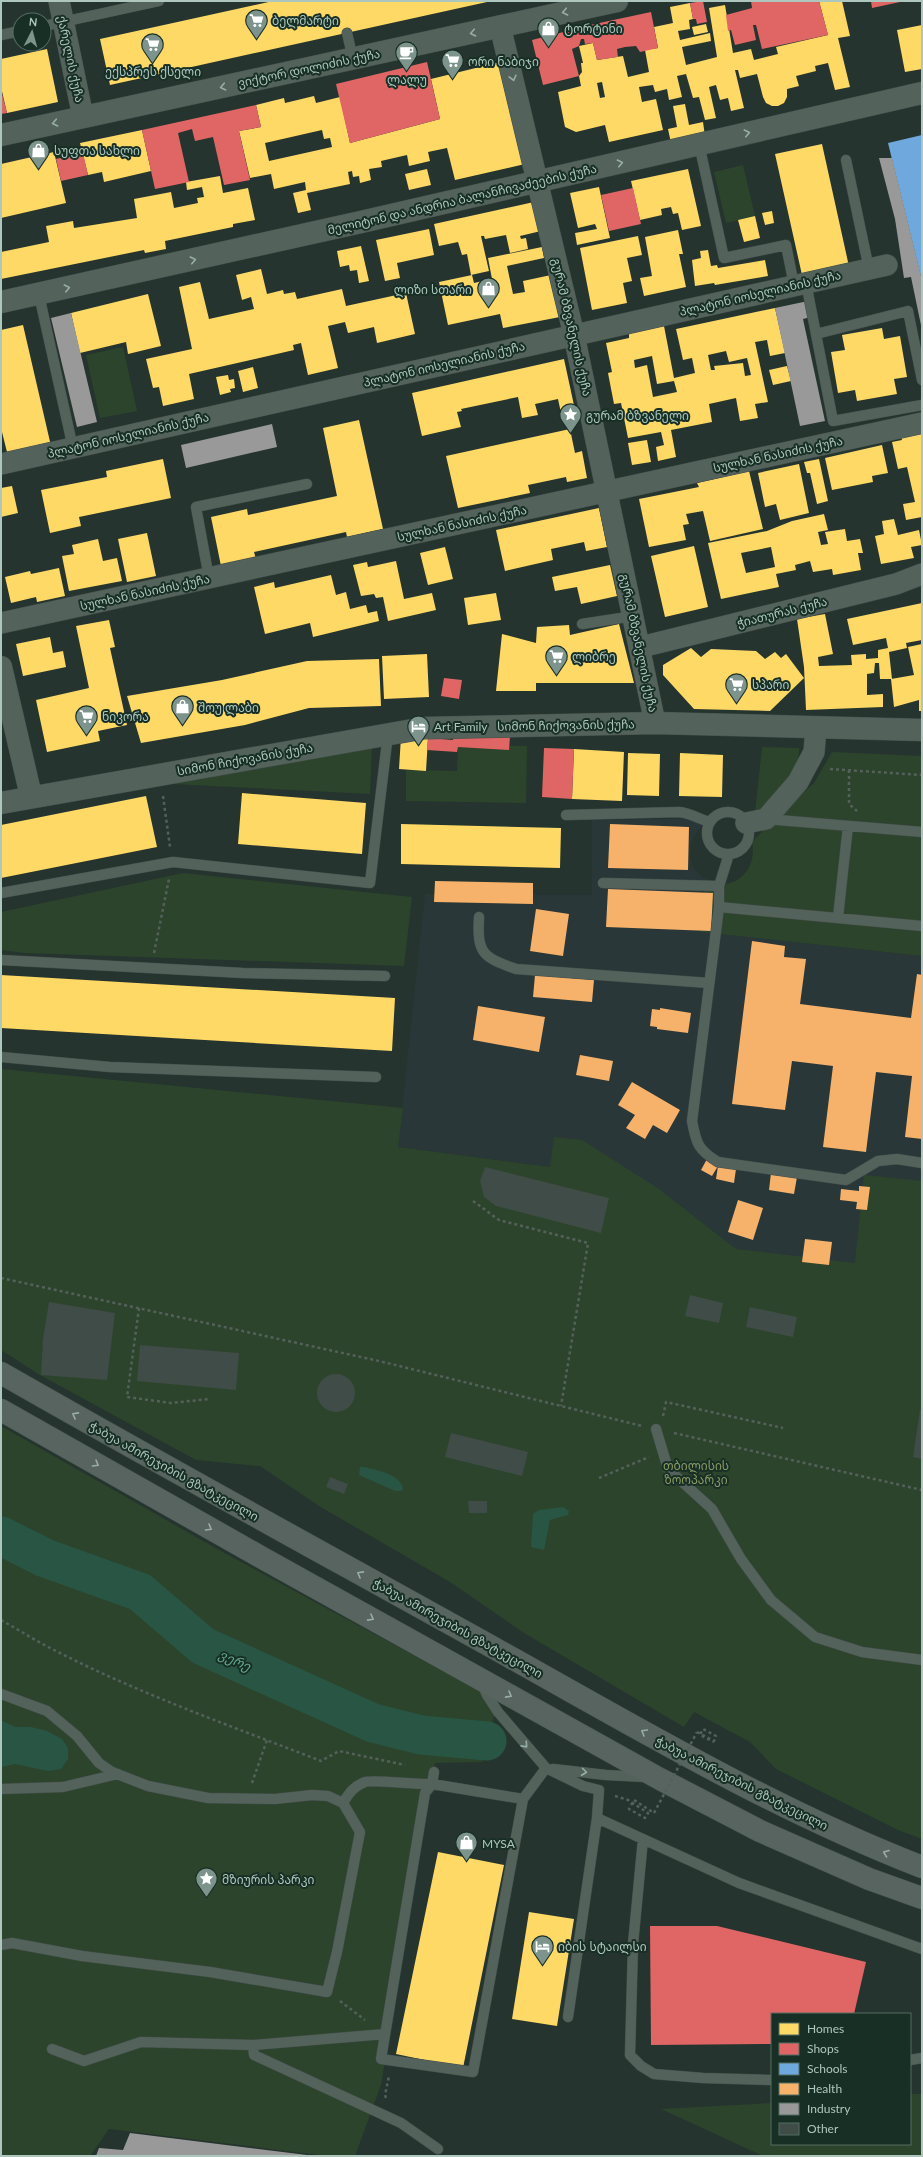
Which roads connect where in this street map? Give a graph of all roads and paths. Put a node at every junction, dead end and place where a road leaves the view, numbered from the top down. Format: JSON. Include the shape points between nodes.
{"nodes":[{"id":1,"x":59,"y":1,"type":"edge"},
{"id":2,"x":159,"y":1,"type":"edge"},
{"id":3,"x":617,"y":1,"type":"edge"},
{"id":4,"x":54,"y":24,"type":"edge"},
{"id":5,"x":500,"y":26,"type":"junction"},
{"id":6,"x":12,"y":33,"type":"edge"},
{"id":7,"x":347,"y":33,"type":"dead end"},
{"id":8,"x":1,"y":35,"type":"edge"},
{"id":9,"x":353,"y":59,"type":"junction"},
{"id":10,"x":922,"y":93,"type":"edge"},
{"id":11,"x":83,"y":117,"type":"junction"},
{"id":12,"x":1,"y":135,"type":"edge"},
{"id":13,"x":699,"y":144,"type":"junction"},
{"id":14,"x":846,"y":160,"type":"dead end"},
{"id":15,"x":538,"y":181,"type":"junction"},
{"id":16,"x":878,"y":267,"type":"joint"},
{"id":17,"x":800,"y":284,"type":"junction"},
{"id":18,"x":39,"y":295,"type":"junction"},
{"id":19,"x":1,"y":302,"type":"edge"},
{"id":20,"x":816,"y":334,"type":"junction"},
{"id":21,"x":574,"y":335,"type":"junction"},
{"id":22,"x":922,"y":380,"type":"edge"},
{"id":23,"x":922,"y":405,"type":"edge"},
{"id":24,"x":922,"y":423,"type":"edge"},
{"id":25,"x":73,"y":448,"type":"junction"},
{"id":26,"x":1,"y":464,"type":"edge"},
{"id":27,"x":307,"y":484,"type":"dead end"},
{"id":28,"x":608,"y":491,"type":"junction"},
{"id":29,"x":922,"y":574,"type":"edge"},
{"id":30,"x":209,"y":578,"type":"junction"},
{"id":31,"x":634,"y":616,"type":"junction"},
{"id":32,"x":1,"y":623,"type":"edge"},
{"id":33,"x":582,"y":624,"type":"dead end"},
{"id":34,"x":641,"y":648,"type":"junction"},
{"id":35,"x":1,"y":667,"type":"edge"},
{"id":36,"x":655,"y":722,"type":"junction"},
{"id":37,"x":816,"y":728,"type":"junction"},
{"id":38,"x":922,"y":730,"type":"edge"},
{"id":39,"x":388,"y":734,"type":"junction"},
{"id":40,"x":807,"y":768,"type":"junction"},
{"id":41,"x":849,"y":770,"type":"junction"},
{"id":42,"x":922,"y":775,"type":"edge"},
{"id":43,"x":31,"y":796,"type":"junction"},
{"id":44,"x":1,"y":803,"type":"edge"},
{"id":45,"x":566,"y":815,"type":"dead end"},
{"id":46,"x":862,"y":815,"type":"dead end"},
{"id":47,"x":766,"y":819,"type":"junction"},
{"id":48,"x":710,"y":822,"type":"junction"},
{"id":49,"x":746,"y":823,"type":"junction"},
{"id":50,"x":848,"y":826,"type":"junction"},
{"id":51,"x":922,"y":832,"type":"edge"},
{"id":52,"x":729,"y":854,"type":"junction"},
{"id":53,"x":603,"y":883,"type":"dead end"},
{"id":54,"x":719,"y":886,"type":"junction"},
{"id":55,"x":1,"y":893,"type":"edge"},
{"id":56,"x":718,"y":907,"type":"junction"},
{"id":57,"x":479,"y":917,"type":"dead end"},
{"id":58,"x":838,"y":917,"type":"junction"},
{"id":59,"x":922,"y":926,"type":"edge"},
{"id":60,"x":1,"y":960,"type":"edge"},
{"id":61,"x":385,"y":976,"type":"dead end"},
{"id":62,"x":709,"y":983,"type":"junction"},
{"id":63,"x":1,"y":1057,"type":"edge"},
{"id":64,"x":376,"y":1077,"type":"dead end"},
{"id":65,"x":922,"y":1163,"type":"edge"},
{"id":66,"x":473,"y":1201,"type":"dead end"},
{"id":67,"x":1,"y":1278,"type":"edge"},
{"id":68,"x":139,"y":1308,"type":"junction"},
{"id":69,"x":1,"y":1373,"type":"edge"},
{"id":70,"x":209,"y":1399,"type":"dead end"},
{"id":71,"x":560,"y":1406,"type":"junction"},
{"id":72,"x":1,"y":1410,"type":"edge"},
{"id":73,"x":783,"y":1428,"type":"dead end"},
{"id":74,"x":658,"y":1430,"type":"junction"},
{"id":75,"x":663,"y":1452,"type":"junction"},
{"id":76,"x":599,"y":1478,"type":"dead end"},
{"id":77,"x":922,"y":1490,"type":"edge"},
{"id":78,"x":1,"y":1620,"type":"edge"},
{"id":79,"x":922,"y":1660,"type":"edge"},
{"id":80,"x":480,"y":1678,"type":"junction"},
{"id":81,"x":1,"y":1694,"type":"edge"},
{"id":82,"x":701,"y":1733,"type":"junction"},
{"id":83,"x":267,"y":1740,"type":"junction"},
{"id":84,"x":714,"y":1742,"type":"dead end"},
{"id":85,"x":546,"y":1768,"type":"junction"},
{"id":86,"x":434,"y":1772,"type":"joint"},
{"id":87,"x":118,"y":1774,"type":"junction"},
{"id":88,"x":660,"y":1779,"type":"junction"},
{"id":89,"x":432,"y":1784,"type":"junction"},
{"id":90,"x":1,"y":1789,"type":"edge"},
{"id":91,"x":247,"y":1799,"type":"junction"},
{"id":92,"x":523,"y":1799,"type":"junction"},
{"id":93,"x":628,"y":1800,"type":"dead end"},
{"id":94,"x":343,"y":1803,"type":"junction"},
{"id":95,"x":598,"y":1818,"type":"junction"},
{"id":96,"x":643,"y":1839,"type":"junction"},
{"id":97,"x":922,"y":1867,"type":"edge"},
{"id":98,"x":922,"y":1898,"type":"edge"},
{"id":99,"x":1,"y":1944,"type":"edge"},
{"id":100,"x":922,"y":1949,"type":"edge"},
{"id":101,"x":327,"y":1992,"type":"junction"},
{"id":102,"x":568,"y":2017,"type":"dead end"},
{"id":103,"x":385,"y":2034,"type":"junction"},
{"id":104,"x":253,"y":2045,"type":"junction"},
{"id":105,"x":52,"y":2049,"type":"dead end"},
{"id":106,"x":922,"y":2058,"type":"edge"},
{"id":107,"x":911,"y":2060,"type":"edge"},
{"id":108,"x":396,"y":2075,"type":"dead end"},
{"id":109,"x":771,"y":2080,"type":"edge"},
{"id":110,"x":401,"y":2123,"type":"junction"},
{"id":111,"x":438,"y":2149,"type":"dead end"}],
"edges":[{"from":1,"to":4,"type":"street","name":"ქარელის ქუჩა"},
{"from":2,"to":4,"type":"lane"},
{"from":3,"to":5,"type":"street","name":"ვიქტორ დოლიძის ქუჩა","one_way":true},
{"from":4,"to":11,"type":"street","name":"ქარელის ქუჩა"},
{"from":5,"to":9,"type":"street","name":"ვიქტორ დოლიძის ქუჩა","one_way":true},
{"from":5,"to":15,"type":"street","name":"გურამ ბზვანელის ქუჩა","one_way":true},
{"from":6,"to":8,"type":"lane"},
{"from":7,"to":9,"type":"lane"},
{"from":9,"to":11,"type":"street","name":"ვიქტორ დოლიძის ქუჩა","one_way":true},
{"from":13,"to":10,"type":"street","name":"მელიტონ და ანდრია ბალანჩივაძეების ქუჩა","one_way":true},
{"from":11,"to":12,"type":"street","name":"ვიქტორ დოლიძის ქუჩა","one_way":true},
{"from":15,"to":13,"type":"street","name":"მელიტონ და ანდრია ბალანჩივაძეების ქუჩა","one_way":true},
{"from":13,"to":17,"type":"lane","via":[[724,258],[786,245]]},
{"from":14,"to":16,"type":"lane"},
{"from":18,"to":15,"type":"street","name":"მელიტონ და ანდრია ბალანჩივაძეების ქუჩა","one_way":true},
{"from":15,"to":21,"type":"street","name":"გურამ ბზვანელის ქუჩა"},
{"from":16,"to":17,"type":"street","name":"პლატონ იოსელიანის ქუჩა"},
{"from":17,"to":20,"type":"lane"},
{"from":17,"to":21,"type":"street","name":"პლატონ იოსელიანის ქუჩა"},
{"from":18,"to":19,"type":"street","name":"მელიტონ და ანდრია ბალანჩივაძეების ქუჩა"},
{"from":18,"to":25,"type":"lane"},
{"from":20,"to":22,"type":"lane","via":[[908,312]]},
{"from":20,"to":23,"type":"lane","via":[[832,421]]},
{"from":21,"to":25,"type":"street","name":"პლატონ იოსელიანის ქუჩა"},
{"from":21,"to":28,"type":"street","name":"გურამ ბზვანელის ქუჩა"},
{"from":24,"to":28,"type":"street","name":"სულხან ნასიძის ქუჩა"},
{"from":25,"to":26,"type":"street","name":"პლატონ იოსელიანის ქუჩა"},
{"from":27,"to":30,"type":"lane","via":[[196,507]]},
{"from":28,"to":30,"type":"street","name":"სულხან ნასიძის ქუჩა"},
{"from":28,"to":31,"type":"street","name":"გურამ ბზვანელის ქუჩა"},
{"from":29,"to":34,"type":"street","name":"ჭიათურას ქუჩა","via":[[896,584]]},
{"from":30,"to":32,"type":"street","name":"სულხან ნასიძის ქუჩა"},
{"from":31,"to":33,"type":"lane"},
{"from":31,"to":34,"type":"street","name":"გურამ ბზვანელის ქუჩა"},
{"from":34,"to":36,"type":"street","name":"გურამ ბზვანელის ქუჩა"},
{"from":35,"to":43,"type":"street"},
{"from":36,"to":37,"type":"street","name":"სიმონ ჩიქოვანის ქუჩა"},
{"from":36,"to":39,"type":"street","name":"სიმონ ჩიქოვანის ქუჩა","via":[[424,728]]},
{"from":37,"to":38,"type":"street","name":"სიმონ ჩიქოვანის ქუჩა"},
{"from":37,"to":40,"type":"street","via":[[815,746]]},
{"from":39,"to":43,"type":"street","name":"სიმონ ჩიქოვანის ქუჩა"},
{"from":39,"to":55,"type":"lane","via":[[370,883],[173,862]]},
{"from":40,"to":41,"type":"path"},
{"from":40,"to":47,"type":"street"},
{"from":41,"to":42,"type":"path"},
{"from":41,"to":46,"type":"path","via":[[850,804]]},
{"from":43,"to":44,"type":"street","name":"სიმონ ჩიქოვანის ქუჩა"},
{"from":45,"to":48,"type":"lane","via":[[679,812],[689,813]]},
{"from":47,"to":49,"type":"street"},
{"from":47,"to":50,"type":"lane"},
{"from":48,"to":49,"type":"lane","via":[[728,812],[736,814]]},
{"from":48,"to":52,"type":"lane","via":[[706,835],[708,841],[717,851]]},
{"from":49,"to":52,"type":"lane","via":[[746,843],[742,849]]},
{"from":50,"to":51,"type":"lane"},
{"from":50,"to":58,"type":"lane"},
{"from":52,"to":54,"type":"lane"},
{"from":53,"to":54,"type":"lane"},
{"from":54,"to":56,"type":"lane"},
{"from":56,"to":58,"type":"lane"},
{"from":56,"to":62,"type":"lane"},
{"from":57,"to":62,"type":"lane","via":[[477,938],[482,951],[493,960],[516,969]]},
{"from":58,"to":59,"type":"lane"},
{"from":60,"to":61,"type":"lane","via":[[243,973]]},
{"from":62,"to":65,"type":"lane","via":[[692,1121],[696,1142],[706,1155],[718,1162],[846,1180],[878,1160],[897,1159]]},
{"from":63,"to":64,"type":"lane","via":[[110,1067]]},
{"from":66,"to":71,"type":"path","via":[[499,1220],[588,1243]]},
{"from":67,"to":68,"type":"path"},
{"from":68,"to":70,"type":"path","via":[[127,1397],[171,1403]]},
{"from":68,"to":71,"type":"path","via":[[380,1361]]},
{"from":97,"to":69,"type":"main road","name":"ჭაბუა ამირეჯიბის გზატკეცილი","one_way":true,"via":[[798,1815],[683,1754]]},
{"from":71,"to":74,"type":"path"},
{"from":72,"to":80,"type":"main road","one_way":true},
{"from":73,"to":74,"type":"path","via":[[666,1402]]},
{"from":74,"to":75,"type":"lane"},
{"from":74,"to":77,"type":"path"},
{"from":75,"to":76,"type":"path"},
{"from":75,"to":79,"type":"lane","via":[[668,1469],[712,1509],[741,1559],[772,1600],[815,1637],[862,1652]]},
{"from":78,"to":83,"type":"path","via":[[54,1650],[115,1679]]},
{"from":80,"to":85,"type":"lane","one_way":true,"via":[[498,1712]]},
{"from":80,"to":88,"type":"main road","one_way":true},
{"from":81,"to":87,"type":"lane","via":[[47,1711],[77,1736],[98,1763]]},
{"from":82,"to":82,"type":"path","via":[[703,1729],[716,1736],[714,1741]]},
{"from":82,"to":84,"type":"path","via":[[700,1735]]},
{"from":82,"to":93,"type":"path","bridge":true,"via":[[697,1732],[654,1813],[634,1800],[632,1804],[629,1809],[645,1818],[648,1812],[635,1804]]},
{"from":83,"to":86,"type":"path","via":[[321,1760],[339,1751]]},
{"from":83,"to":91,"type":"path"},
{"from":85,"to":88,"type":"lane","one_way":true},
{"from":85,"to":92,"type":"lane"},
{"from":85,"to":95,"type":"lane","via":[[583,1786],[599,1790]]},
{"from":86,"to":89,"type":"lane"},
{"from":87,"to":90,"type":"lane","via":[[63,1787]]},
{"from":87,"to":91,"type":"lane","via":[[148,1786],[170,1791],[208,1798]]},
{"from":88,"to":98,"type":"main road","via":[[760,1831],[869,1879]]},
{"from":89,"to":92,"type":"lane"},
{"from":89,"to":94,"type":"lane","via":[[367,1781],[351,1790]]},
{"from":89,"to":103,"type":"lane","via":[[425,1793]]},
{"from":91,"to":94,"type":"lane","via":[[275,1800],[312,1795],[328,1796]]},
{"from":92,"to":103,"type":"lane","via":[[473,2072],[381,2060]]},
{"from":94,"to":101,"type":"lane","via":[[360,1832]]},
{"from":95,"to":96,"type":"lane"},
{"from":95,"to":102,"type":"lane"},
{"from":96,"to":100,"type":"lane","via":[[739,1883]]},
{"from":96,"to":109,"type":"lane","via":[[633,1944],[630,2055],[640,2066],[654,2074]]},
{"from":99,"to":101,"type":"lane","via":[[12,1943],[82,1956],[210,1972]]},
{"from":101,"to":103,"type":"path"},
{"from":103,"to":104,"type":"lane"},
{"from":104,"to":105,"type":"lane","via":[[141,2042],[84,2061]]},
{"from":104,"to":110,"type":"lane","via":[[254,2056]]},
{"from":106,"to":107,"type":"lane"},
{"from":108,"to":110,"type":"path","via":[[389,2074],[385,2095]]},
{"from":110,"to":111,"type":"lane"}]}
